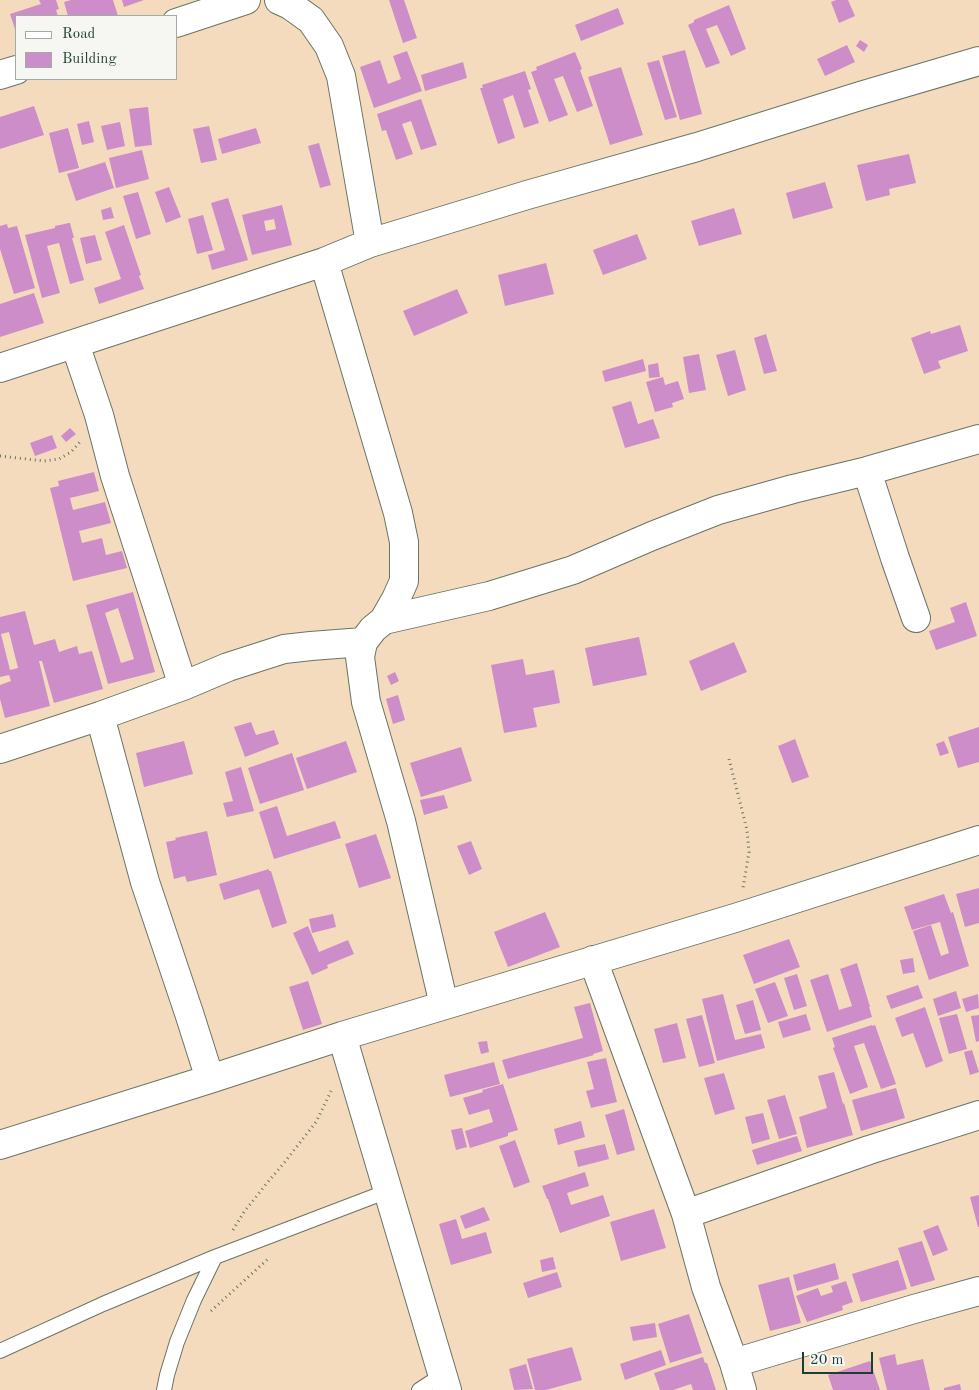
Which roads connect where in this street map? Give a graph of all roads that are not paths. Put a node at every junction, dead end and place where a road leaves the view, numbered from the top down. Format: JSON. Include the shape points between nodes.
{"nodes":[{"id":1,"x":246,"y":0,"type":"edge"},
{"id":2,"x":278,"y":0,"type":"edge"},
{"id":3,"x":313,"y":10,"type":"edge"},
{"id":4,"x":178,"y":23,"type":"edge"},
{"id":5,"x":979,"y":61,"type":"edge"},
{"id":6,"x":15,"y":70,"type":"edge"},
{"id":7,"x":0,"y":75,"type":"edge"},
{"id":8,"x":370,"y":244,"type":"junction"},
{"id":9,"x":324,"y":262,"type":"junction"},
{"id":10,"x":75,"y":344,"type":"junction"},
{"id":11,"x":0,"y":368,"type":"edge"},
{"id":12,"x":979,"y":440,"type":"edge"},
{"id":13,"x":867,"y":471,"type":"junction"},
{"id":14,"x":916,"y":618,"type":"dead end"},
{"id":15,"x":384,"y":620,"type":"junction"},
{"id":16,"x":363,"y":642,"type":"junction"},
{"id":17,"x":311,"y":646,"type":"junction"},
{"id":18,"x":182,"y":686,"type":"junction"},
{"id":19,"x":366,"y":702,"type":"junction"},
{"id":20,"x":100,"y":716,"type":"junction"},
{"id":21,"x":0,"y":749,"type":"edge"},
{"id":22,"x":979,"y":840,"type":"edge"},
{"id":23,"x":593,"y":960,"type":"junction"},
{"id":24,"x":444,"y":1005,"type":"junction"},
{"id":25,"x":342,"y":1036,"type":"junction"},
{"id":26,"x":210,"y":1079,"type":"junction"},
{"id":27,"x":979,"y":1115,"type":"edge"},
{"id":28,"x":0,"y":1145,"type":"edge"},
{"id":29,"x":388,"y":1191,"type":"junction"},
{"id":30,"x":686,"y":1214,"type":"junction"},
{"id":31,"x":215,"y":1257,"type":"junction"},
{"id":32,"x":979,"y":1291,"type":"edge"},
{"id":33,"x":0,"y":1351,"type":"edge"},
{"id":34,"x":734,"y":1363,"type":"junction"},
{"id":35,"x":445,"y":1382,"type":"edge"},
{"id":36,"x":164,"y":1390,"type":"edge"},
{"id":37,"x":419,"y":1390,"type":"edge"},
{"id":38,"x":742,"y":1390,"type":"edge"}],
"edges":[{"from":1,"to":4,"type":"street"},
{"from":2,"to":3,"type":"street"},
{"from":3,"to":8,"type":"street","via":[[341,76]]},
{"from":5,"to":8,"type":"street"},
{"from":6,"to":7,"type":"street"},
{"from":8,"to":9,"type":"street"},
{"from":9,"to":10,"type":"street"},
{"from":9,"to":15,"type":"street","via":[[404,542],[404,582]]},
{"from":10,"to":11,"type":"street"},
{"from":10,"to":18,"type":"street"},
{"from":12,"to":13,"type":"street"},
{"from":13,"to":14,"type":"street"},
{"from":13,"to":15,"type":"street","via":[[718,510],[573,570],[489,596]]},
{"from":15,"to":16,"type":"street"},
{"from":16,"to":17,"type":"street"},
{"from":16,"to":19,"type":"street","via":[[360,657]]},
{"from":17,"to":18,"type":"street","via":[[284,650],[228,667]]},
{"from":17,"to":19,"type":"street","via":[[340,663]]},
{"from":18,"to":20,"type":"street"},
{"from":19,"to":24,"type":"street","via":[[401,821]]},
{"from":20,"to":21,"type":"street"},
{"from":20,"to":26,"type":"street","via":[[145,882]]},
{"from":22,"to":23,"type":"street"},
{"from":23,"to":24,"type":"street"},
{"from":23,"to":30,"type":"street"},
{"from":24,"to":25,"type":"street"},
{"from":25,"to":26,"type":"street"},
{"from":25,"to":29,"type":"street"},
{"from":26,"to":28,"type":"street"},
{"from":27,"to":30,"type":"street"},
{"from":29,"to":31,"type":"lane"},
{"from":29,"to":35,"type":"street"},
{"from":30,"to":34,"type":"street","via":[[706,1287]]},
{"from":31,"to":33,"type":"lane"},
{"from":31,"to":36,"type":"lane","via":[[177,1342]]},
{"from":32,"to":34,"type":"street"},
{"from":34,"to":38,"type":"street"},
{"from":35,"to":37,"type":"lane"}]}
